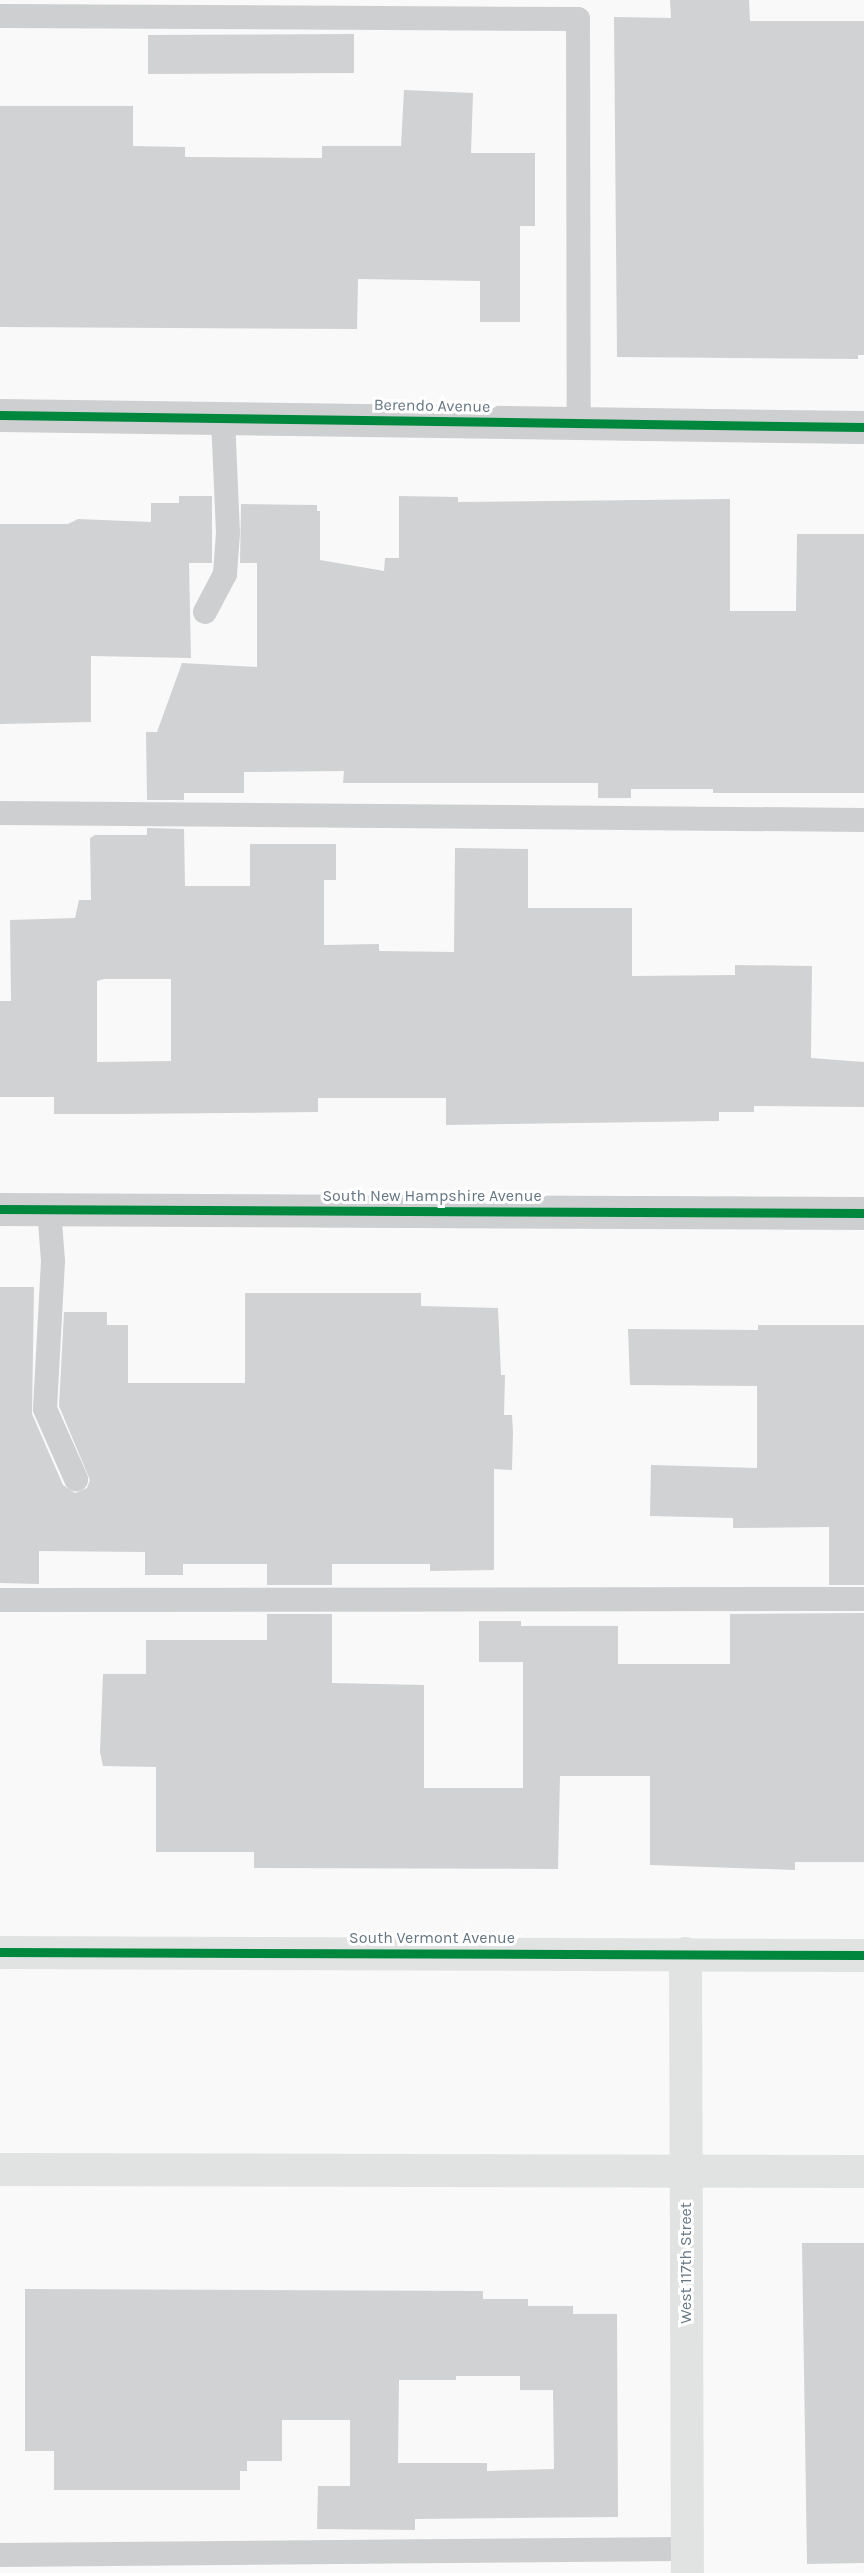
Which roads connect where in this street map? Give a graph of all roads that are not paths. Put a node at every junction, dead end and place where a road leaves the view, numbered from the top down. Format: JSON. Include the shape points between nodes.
{"nodes":[{"id":1,"x":0,"y":16,"type":"edge"},
{"id":2,"x":0,"y":415,"type":"edge"},
{"id":3,"x":223,"y":418,"type":"junction"},
{"id":4,"x":579,"y":423,"type":"junction"},
{"id":5,"x":864,"y":427,"type":"edge"},
{"id":6,"x":205,"y":612,"type":"dead end"},
{"id":7,"x":0,"y":813,"type":"edge"},
{"id":8,"x":864,"y":820,"type":"edge"},
{"id":9,"x":0,"y":1209,"type":"edge"},
{"id":10,"x":49,"y":1209,"type":"junction"},
{"id":11,"x":864,"y":1213,"type":"edge"},
{"id":12,"x":76,"y":1479,"type":"dead end"},
{"id":13,"x":864,"y":1599,"type":"edge"},
{"id":14,"x":0,"y":1600,"type":"edge"},
{"id":15,"x":0,"y":1952,"type":"edge"},
{"id":16,"x":685,"y":1953,"type":"junction"},
{"id":17,"x":864,"y":1955,"type":"edge"},
{"id":18,"x":0,"y":2169,"type":"edge"},
{"id":19,"x":864,"y":2171,"type":"edge"},
{"id":20,"x":686,"y":2172,"type":"junction"},
{"id":21,"x":0,"y":2554,"type":"edge"},
{"id":22,"x":687,"y":2561,"type":"edge"},
{"id":23,"x":394,"y":2562,"type":"edge"}],
"edges":[{"from":1,"to":4,"type":"lane","via":[[578,19]]},
{"from":2,"to":3,"type":"street","name":"Berendo Avenue"},
{"from":3,"to":4,"type":"street","name":"Berendo Avenue"},
{"from":3,"to":6,"type":"lane","via":[[228,533],[225,574]]},
{"from":4,"to":5,"type":"street","name":"Berendo Avenue"},
{"from":7,"to":8,"type":"lane"},
{"from":9,"to":10,"type":"street","name":"South New Hampshire Avenue"},
{"from":10,"to":11,"type":"street","name":"South New Hampshire Avenue"},
{"from":10,"to":12,"type":"lane","via":[[53,1261],[45,1409]]},
{"from":13,"to":14,"type":"lane"},
{"from":15,"to":16,"type":"main road","name":"South Vermont Avenue"},
{"from":16,"to":17,"type":"main road","name":"South Vermont Avenue"},
{"from":16,"to":20,"type":"main road","name":"West 117th Street"},
{"from":18,"to":20,"type":"main road"},
{"from":19,"to":20,"type":"main road"},
{"from":20,"to":22,"type":"main road","name":"West 117th Street"},
{"from":21,"to":23,"type":"lane"},
{"from":22,"to":23,"type":"lane"}]}
